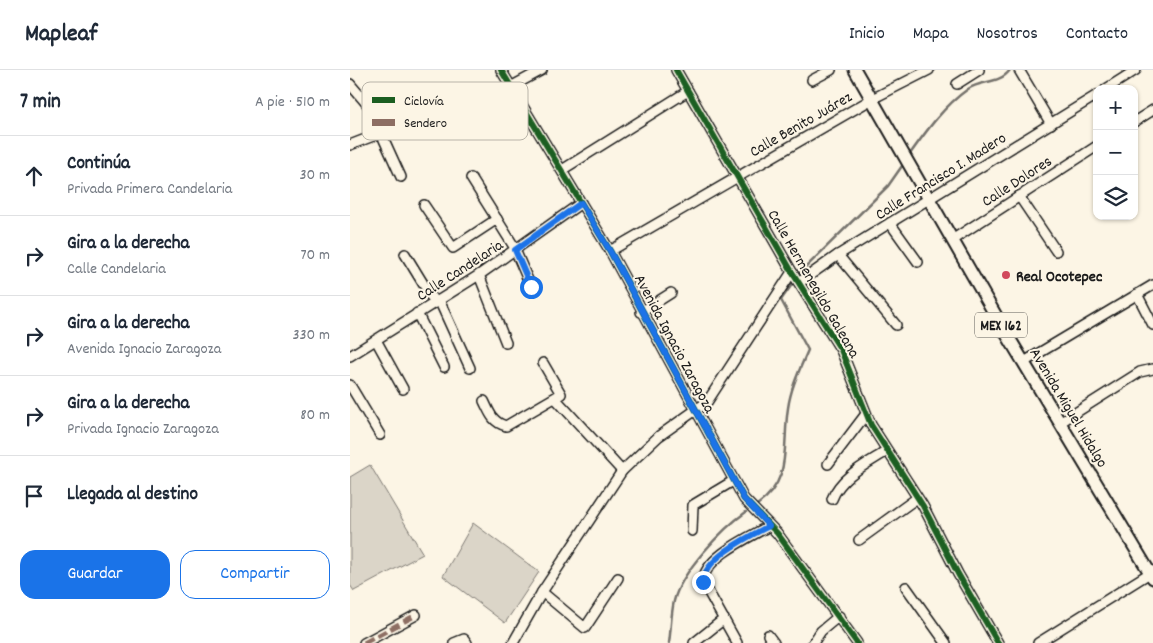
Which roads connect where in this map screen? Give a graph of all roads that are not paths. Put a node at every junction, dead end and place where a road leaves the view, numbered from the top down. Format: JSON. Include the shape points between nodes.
{"nodes":[{"id":1,"x":501,"y":70,"type":"edge"},
{"id":2,"x":542,"y":70,"type":"edge"},
{"id":3,"x":676,"y":70,"type":"edge"},
{"id":4,"x":831,"y":70,"type":"edge"},
{"id":5,"x":855,"y":70,"type":"edge"},
{"id":6,"x":929,"y":70,"type":"edge"},
{"id":7,"x":978,"y":70,"type":"edge"},
{"id":8,"x":1019,"y":70,"type":"edge"},
{"id":9,"x":1136,"y":70,"type":"edge"},
{"id":10,"x":812,"y":80,"type":"dead end"},
{"id":11,"x":508,"y":82,"type":"edge"},
{"id":12,"x":522,"y":82,"type":"edge"},
{"id":13,"x":350,"y":84,"type":"edge"},
{"id":14,"x":957,"y":84,"type":"dead end"},
{"id":15,"x":1112,"y":85,"type":"edge"},
{"id":16,"x":688,"y":91,"type":"junction"},
{"id":17,"x":1093,"y":97,"type":"edge"},
{"id":18,"x":872,"y":99,"type":"junction"},
{"id":19,"x":362,"y":100,"type":"edge"},
{"id":20,"x":1153,"y":110,"type":"edge"},
{"id":21,"x":528,"y":114,"type":"edge"},
{"id":22,"x":1138,"y":119,"type":"edge"},
{"id":23,"x":1050,"y":124,"type":"junction"},
{"id":24,"x":365,"y":140,"type":"edge"},
{"id":25,"x":389,"y":140,"type":"edge"},
{"id":26,"x":350,"y":146,"type":"edge"},
{"id":27,"x":1093,"y":149,"type":"edge"},
{"id":28,"x":562,"y":170,"type":"junction"},
{"id":29,"x":401,"y":177,"type":"dead end"},
{"id":30,"x":737,"y":177,"type":"junction"},
{"id":31,"x":471,"y":178,"type":"dead end"},
{"id":32,"x":1019,"y":196,"type":"junction"},
{"id":33,"x":928,"y":199,"type":"junction"},
{"id":34,"x":581,"y":203,"type":"junction"},
{"id":35,"x":424,"y":205,"type":"dead end"},
{"id":36,"x":497,"y":219,"type":"junction"},
{"id":37,"x":890,"y":223,"type":"junction"},
{"id":38,"x":952,"y":240,"type":"junction"},
{"id":39,"x":515,"y":250,"type":"junction"},
{"id":40,"x":610,"y":251,"type":"junction"},
{"id":41,"x":1056,"y":251,"type":"dead end"},
{"id":42,"x":405,"y":254,"type":"dead end"},
{"id":43,"x":838,"y":255,"type":"junction"},
{"id":44,"x":918,"y":262,"type":"dead end"},
{"id":45,"x":792,"y":272,"type":"junction"},
{"id":46,"x":479,"y":276,"type":"junction"},
{"id":47,"x":800,"y":282,"type":"junction"},
{"id":48,"x":1153,"y":285,"type":"edge"},
{"id":49,"x":531,"y":287,"type":"dead end"},
{"id":50,"x":671,"y":293,"type":"dead end"},
{"id":51,"x":1137,"y":294,"type":"junction"},
{"id":52,"x":437,"y":301,"type":"junction"},
{"id":53,"x":641,"y":312,"type":"junction"},
{"id":54,"x":418,"y":313,"type":"junction"},
{"id":55,"x":896,"y":325,"type":"dead end"},
{"id":56,"x":1153,"y":325,"type":"edge"},
{"id":57,"x":376,"y":340,"type":"junction"},
{"id":58,"x":506,"y":343,"type":"dead end"},
{"id":59,"x":350,"y":356,"type":"edge"},
{"id":60,"x":1024,"y":362,"type":"junction"},
{"id":61,"x":543,"y":363,"type":"dead end"},
{"id":62,"x":444,"y":367,"type":"dead end"},
{"id":63,"x":470,"y":368,"type":"dead end"},
{"id":64,"x":1153,"y":369,"type":"edge"},
{"id":65,"x":350,"y":384,"type":"edge"},
{"id":66,"x":403,"y":389,"type":"dead end"},
{"id":67,"x":555,"y":398,"type":"junction"},
{"id":68,"x":484,"y":401,"type":"dead end"},
{"id":69,"x":696,"y":410,"type":"junction"},
{"id":70,"x":866,"y":414,"type":"junction"},
{"id":71,"x":1061,"y":422,"type":"junction"},
{"id":72,"x":380,"y":435,"type":"dead end"},
{"id":73,"x":887,"y":450,"type":"junction"},
{"id":74,"x":828,"y":464,"type":"dead end"},
{"id":75,"x":622,"y":471,"type":"junction"},
{"id":76,"x":733,"y":481,"type":"junction"},
{"id":77,"x":917,"y":498,"type":"junction"},
{"id":78,"x":832,"y":499,"type":"dead end"},
{"id":79,"x":769,"y":526,"type":"junction"},
{"id":80,"x":692,"y":531,"type":"dead end"},
{"id":81,"x":859,"y":540,"type":"dead end"},
{"id":82,"x":1152,"y":574,"type":"edge"},
{"id":83,"x":618,"y":578,"type":"dead end"},
{"id":84,"x":906,"y":586,"type":"dead end"},
{"id":85,"x":542,"y":592,"type":"junction"},
{"id":86,"x":416,"y":615,"type":"dead end"},
{"id":87,"x":839,"y":616,"type":"junction"},
{"id":88,"x":724,"y":620,"type":"junction"},
{"id":89,"x":768,"y":635,"type":"dead end"},
{"id":90,"x":364,"y":643,"type":"edge"},
{"id":91,"x":454,"y":643,"type":"edge"},
{"id":92,"x":467,"y":643,"type":"edge"},
{"id":93,"x":513,"y":643,"type":"edge"},
{"id":94,"x":694,"y":643,"type":"edge"},
{"id":95,"x":737,"y":643,"type":"edge"},
{"id":96,"x":774,"y":643,"type":"edge"},
{"id":97,"x":813,"y":643,"type":"edge"},
{"id":98,"x":857,"y":643,"type":"edge"},
{"id":99,"x":946,"y":643,"type":"edge"},
{"id":100,"x":998,"y":643,"type":"edge"},
{"id":101,"x":1038,"y":643,"type":"edge"}],
"edges":[{"from":1,"to":11,"type":"street","name":"Avenida Ignacio Zaragoza"},
{"from":2,"to":12,"type":"street"},
{"from":3,"to":16,"type":"street","name":"Calle Hermenegildo Galeana"},
{"from":4,"to":10,"type":"street"},
{"from":5,"to":18,"type":"main road","name":"Avenida Miguel Hidalgo","number":"MEX 162"},
{"from":6,"to":18,"type":"street","name":"Calle Benito Juárez"},
{"from":7,"to":14,"type":"street"},
{"from":8,"to":23,"type":"street"},
{"from":9,"to":15,"type":"street"},
{"from":13,"to":19,"type":"street"},
{"from":16,"to":28,"type":"street"},
{"from":16,"to":30,"type":"street","name":"Calle Hermenegildo Galeana"},
{"from":17,"to":23,"type":"street","name":"Calle Francisco I. Madero"},
{"from":18,"to":30,"type":"street","name":"Calle Benito Juárez"},
{"from":18,"to":33,"type":"main road","name":"Avenida Miguel Hidalgo","number":"MEX 162"},
{"from":20,"to":22,"type":"street"},
{"from":21,"to":28,"type":"street","name":"Avenida Ignacio Zaragoza"},
{"from":23,"to":33,"type":"street","name":"Calle Francisco I. Madero"},
{"from":24,"to":26,"type":"street"},
{"from":25,"to":29,"type":"street"},
{"from":27,"to":32,"type":"street","name":"Calle Dolores"},
{"from":28,"to":34,"type":"street","name":"Avenida Ignacio Zaragoza"},
{"from":30,"to":40,"type":"street","name":"Calle Benito Juárez"},
{"from":30,"to":45,"type":"street","name":"Calle Hermenegildo Galeana"},
{"from":31,"to":36,"type":"street"},
{"from":32,"to":38,"type":"street","name":"Calle Dolores"},
{"from":32,"to":41,"type":"street"},
{"from":33,"to":37,"type":"street","name":"Calle Francisco I. Madero"},
{"from":33,"to":38,"type":"main road","name":"Avenida Miguel Hidalgo","number":"MEX 162"},
{"from":34,"to":39,"type":"street","name":"Calle Candelaria"},
{"from":34,"to":40,"type":"street","name":"Avenida Ignacio Zaragoza"},
{"from":35,"to":36,"type":"street","via":[[453,248]]},
{"from":36,"to":39,"type":"street"},
{"from":37,"to":43,"type":"street","name":"Calle Francisco I. Madero"},
{"from":37,"to":44,"type":"street"},
{"from":38,"to":60,"type":"main road","name":"Avenida Miguel Hidalgo","number":"MEX 162"},
{"from":39,"to":46,"type":"street","name":"Calle Candelaria"},
{"from":39,"to":49,"type":"street"},
{"from":40,"to":53,"type":"street","name":"Avenida Ignacio Zaragoza"},
{"from":42,"to":52,"type":"street"},
{"from":43,"to":47,"type":"street","name":"Calle Francisco I. Madero"},
{"from":43,"to":55,"type":"street"},
{"from":45,"to":47,"type":"street","name":"Calle Hermenegildo Galeana"},
{"from":45,"to":69,"type":"street","via":[[720,385]]},
{"from":46,"to":52,"type":"street","name":"Calle Candelaria"},
{"from":46,"to":58,"type":"street"},
{"from":47,"to":70,"type":"street","name":"Calle Hermenegildo Galeana","via":[[841,350]]},
{"from":48,"to":51,"type":"street"},
{"from":50,"to":53,"type":"street"},
{"from":51,"to":56,"type":"street"},
{"from":51,"to":60,"type":"street"},
{"from":52,"to":54,"type":"street","name":"Calle Candelaria"},
{"from":52,"to":63,"type":"street"},
{"from":53,"to":69,"type":"street","name":"Avenida Ignacio Zaragoza"},
{"from":54,"to":57,"type":"street","name":"Calle Candelaria"},
{"from":54,"to":62,"type":"street"},
{"from":57,"to":59,"type":"street","name":"Calle Candelaria"},
{"from":57,"to":66,"type":"street"},
{"from":60,"to":71,"type":"main road","name":"Avenida Miguel Hidalgo","number":"MEX 162"},
{"from":61,"to":67,"type":"street","via":[[561,394]]},
{"from":64,"to":71,"type":"street","via":[[1140,372]]},
{"from":65,"to":72,"type":"street"},
{"from":67,"to":68,"type":"street","via":[[506,426],[497,424]]},
{"from":67,"to":75,"type":"street"},
{"from":69,"to":75,"type":"street","via":[[659,436]]},
{"from":69,"to":76,"type":"street","name":"Avenida Ignacio Zaragoza"},
{"from":70,"to":73,"type":"street","name":"Calle Hermenegildo Galeana"},
{"from":70,"to":74,"type":"street"},
{"from":71,"to":82,"type":"main road","name":"Avenida Miguel Hidalgo","number":"MEX 162"},
{"from":73,"to":77,"type":"street","name":"Calle Hermenegildo Galeana"},
{"from":73,"to":78,"type":"street","via":[[840,484]]},
{"from":75,"to":85,"type":"street"},
{"from":76,"to":79,"type":"street","name":"Avenida Ignacio Zaragoza","via":[[744,499]]},
{"from":76,"to":80,"type":"street","via":[[693,505]]},
{"from":77,"to":81,"type":"street"},
{"from":77,"to":100,"type":"street","name":"Calle Hermenegildo Galeana"},
{"from":79,"to":87,"type":"street","name":"Avenida Ignacio Zaragoza","via":[[778,533]]},
{"from":79,"to":88,"type":"street","via":[[720,556],[703,576],[703,582]]},
{"from":82,"to":101,"type":"street"},
{"from":83,"to":85,"type":"street","via":[[585,628]]},
{"from":84,"to":99,"type":"street"},
{"from":85,"to":93,"type":"street"},
{"from":86,"to":90,"type":"street"},
{"from":87,"to":97,"type":"street","via":[[821,631]]},
{"from":87,"to":98,"type":"street","name":"Avenida Ignacio Zaragoza"},
{"from":88,"to":94,"type":"street"},
{"from":88,"to":95,"type":"street"},
{"from":89,"to":96,"type":"street"},
{"from":91,"to":92,"type":"street","via":[[464,639]]}]}
